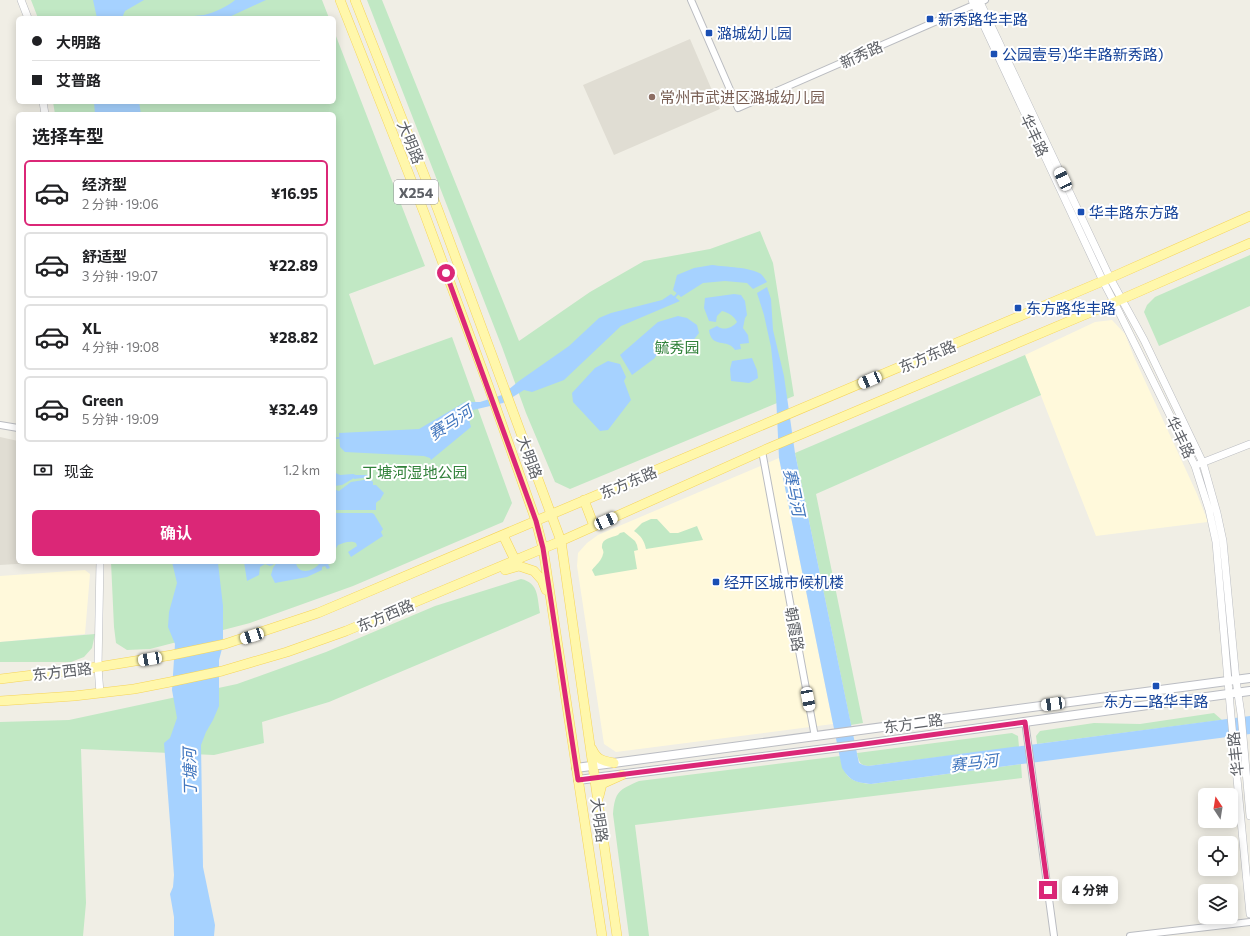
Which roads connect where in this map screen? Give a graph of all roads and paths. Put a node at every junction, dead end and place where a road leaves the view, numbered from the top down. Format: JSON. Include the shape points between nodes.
{"nodes":[{"id":1,"x":21,"y":0,"type":"edge"},
{"id":2,"x":340,"y":0,"type":"edge"},
{"id":3,"x":355,"y":0,"type":"edge"},
{"id":4,"x":691,"y":0,"type":"edge"},
{"id":5,"x":978,"y":1,"type":"edge"},
{"id":6,"x":27,"y":16,"type":"edge"},
{"id":7,"x":1250,"y":216,"type":"edge"},
{"id":8,"x":1250,"y":243,"type":"edge"},
{"id":9,"x":1106,"y":279,"type":"junction"},
{"id":10,"x":1118,"y":300,"type":"junction"},
{"id":11,"x":0,"y":425,"type":"edge"},
{"id":12,"x":16,"y":428,"type":"edge"},
{"id":13,"x":1250,"y":444,"type":"edge"},
{"id":14,"x":762,"y":451,"type":"junction"},
{"id":15,"x":1203,"y":463,"type":"junction"},
{"id":16,"x":1195,"y":466,"type":"junction"},
{"id":17,"x":584,"y":500,"type":"junction"},
{"id":18,"x":551,"y":514,"type":"junction"},
{"id":19,"x":536,"y":521,"type":"junction"},
{"id":20,"x":594,"y":526,"type":"junction"},
{"id":21,"x":503,"y":535,"type":"junction"},
{"id":22,"x":561,"y":541,"type":"junction"},
{"id":23,"x":543,"y":548,"type":"junction"},
{"id":24,"x":515,"y":560,"type":"junction"},
{"id":25,"x":100,"y":564,"type":"edge"},
{"id":26,"x":476,"y":577,"type":"junction"},
{"id":27,"x":552,"y":607,"type":"junction"},
{"id":28,"x":98,"y":667,"type":"junction"},
{"id":29,"x":1250,"y":678,"type":"edge"},
{"id":30,"x":0,"y":679,"type":"edge"},
{"id":31,"x":1232,"y":680,"type":"junction"},
{"id":32,"x":1250,"y":691,"type":"edge"},
{"id":33,"x":100,"y":693,"type":"junction"},
{"id":34,"x":1229,"y":693,"type":"junction"},
{"id":35,"x":1239,"y":693,"type":"junction"},
{"id":36,"x":0,"y":701,"type":"edge"},
{"id":37,"x":1025,"y":722,"type":"junction"},
{"id":38,"x":815,"y":737,"type":"junction"},
{"id":39,"x":589,"y":742,"type":"junction"},
{"id":40,"x":614,"y":762,"type":"junction"},
{"id":41,"x":593,"y":765,"type":"junction"},
{"id":42,"x":576,"y":768,"type":"junction"},
{"id":43,"x":622,"y":775,"type":"junction"},
{"id":44,"x":595,"y":778,"type":"junction"},
{"id":45,"x":578,"y":780,"type":"junction"},
{"id":46,"x":598,"y":801,"type":"junction"},
{"id":47,"x":1250,"y":816,"type":"edge"},
{"id":48,"x":1250,"y":914,"type":"edge"},
{"id":49,"x":1250,"y":922,"type":"edge"},
{"id":50,"x":602,"y":936,"type":"edge"},
{"id":51,"x":617,"y":936,"type":"edge"},
{"id":52,"x":1054,"y":936,"type":"edge"},
{"id":53,"x":1130,"y":936,"type":"edge"}],
"edges":[{"from":1,"to":6,"type":"street"},
{"from":2,"to":19,"type":"main road","name":"大明路","number":"X254","via":[[425,214]]},
{"from":3,"to":18,"type":"main road","name":"大明路","number":"X254","via":[[436,204]]},
{"from":4,"to":5,"type":"street","name":"新秀路","via":[[738,108]]},
{"from":5,"to":9,"type":"street","name":"华丰路"},
{"from":7,"to":9,"type":"main road","name":"东方东路"},
{"from":8,"to":10,"type":"main road","name":"东方东路"},
{"from":9,"to":10,"type":"street","name":"华丰路"},
{"from":9,"to":17,"type":"main road","name":"东方东路"},
{"from":10,"to":14,"type":"main road","name":"东方东路"},
{"from":10,"to":15,"type":"street","name":"华丰路","via":[[1144,340]]},
{"from":10,"to":16,"type":"street","name":"华丰路"},
{"from":11,"to":12,"type":"street"},
{"from":13,"to":15,"type":"street"},
{"from":14,"to":20,"type":"main road","name":"东方东路"},
{"from":14,"to":38,"type":"street","name":"朝霞路"},
{"from":15,"to":16,"type":"street"},
{"from":15,"to":31,"type":"street","name":"华丰路","via":[[1222,541]]},
{"from":16,"to":31,"type":"street","name":"华丰路","via":[[1216,542]]},
{"from":17,"to":18,"type":"main road","name":"东方东路"},
{"from":17,"to":20,"type":"main road"},
{"from":18,"to":19,"type":"main road","name":"东方东路"},
{"from":18,"to":22,"type":"main road","name":"大明路","number":"X254"},
{"from":19,"to":21,"type":"main road","name":"东方西路"},
{"from":19,"to":23,"type":"main road","name":"大明路","number":"X254"},
{"from":20,"to":22,"type":"main road","name":"东方东路"},
{"from":21,"to":24,"type":"main road"},
{"from":21,"to":28,"type":"main road","name":"东方西路","via":[[318,613],[225,644]]},
{"from":22,"to":23,"type":"main road","name":"东方东路"},
{"from":22,"to":39,"type":"main road","name":"大明路","number":"X254"},
{"from":23,"to":24,"type":"main road","name":"东方西路"},
{"from":23,"to":27,"type":"main road","name":"大明路","number":"X254"},
{"from":24,"to":26,"type":"main road","name":"东方西路"},
{"from":25,"to":28,"type":"street"},
{"from":26,"to":27,"type":"main road","via":[[519,566],[534,571],[542,580]]},
{"from":26,"to":33,"type":"main road","name":"东方西路","via":[[346,631],[287,652],[222,671],[134,689]]},
{"from":27,"to":42,"type":"main road","name":"大明路","number":"X254"},
{"from":28,"to":30,"type":"main road","name":"东方西路"},
{"from":28,"to":33,"type":"street"},
{"from":29,"to":31,"type":"main road","name":"东方二路"},
{"from":31,"to":34,"type":"street","name":"华丰路"},
{"from":31,"to":35,"type":"street","name":"华丰路"},
{"from":31,"to":38,"type":"main road","name":"东方二路"},
{"from":32,"to":35,"type":"main road","name":"东方二路"},
{"from":33,"to":36,"type":"main road","name":"东方西路"},
{"from":34,"to":35,"type":"main road","name":"东方二路"},
{"from":34,"to":37,"type":"main road","name":"东方二路"},
{"from":34,"to":48,"type":"street","name":"华丰路"},
{"from":35,"to":47,"type":"street","name":"华丰路"},
{"from":37,"to":43,"type":"main road","name":"东方二路"},
{"from":37,"to":52,"type":"street"},
{"from":38,"to":40,"type":"main road","name":"东方二路"},
{"from":39,"to":40,"type":"main road","via":[[599,759]]},
{"from":39,"to":41,"type":"main road","name":"大明路","number":"X254"},
{"from":40,"to":41,"type":"main road","name":"东方二路"},
{"from":41,"to":42,"type":"main road","name":"东方二路"},
{"from":41,"to":44,"type":"main road","name":"大明路","number":"X254"},
{"from":42,"to":45,"type":"main road","name":"大明路","number":"X254"},
{"from":43,"to":44,"type":"main road","name":"东方二路"},
{"from":43,"to":46,"type":"main road","via":[[602,784]]},
{"from":44,"to":45,"type":"main road","name":"东方二路"},
{"from":44,"to":46,"type":"main road","name":"大明路","number":"X254"},
{"from":45,"to":50,"type":"main road","name":"大明路","number":"X254"},
{"from":46,"to":51,"type":"main road","name":"大明路","number":"X254"},
{"from":49,"to":53,"type":"street"}]}
